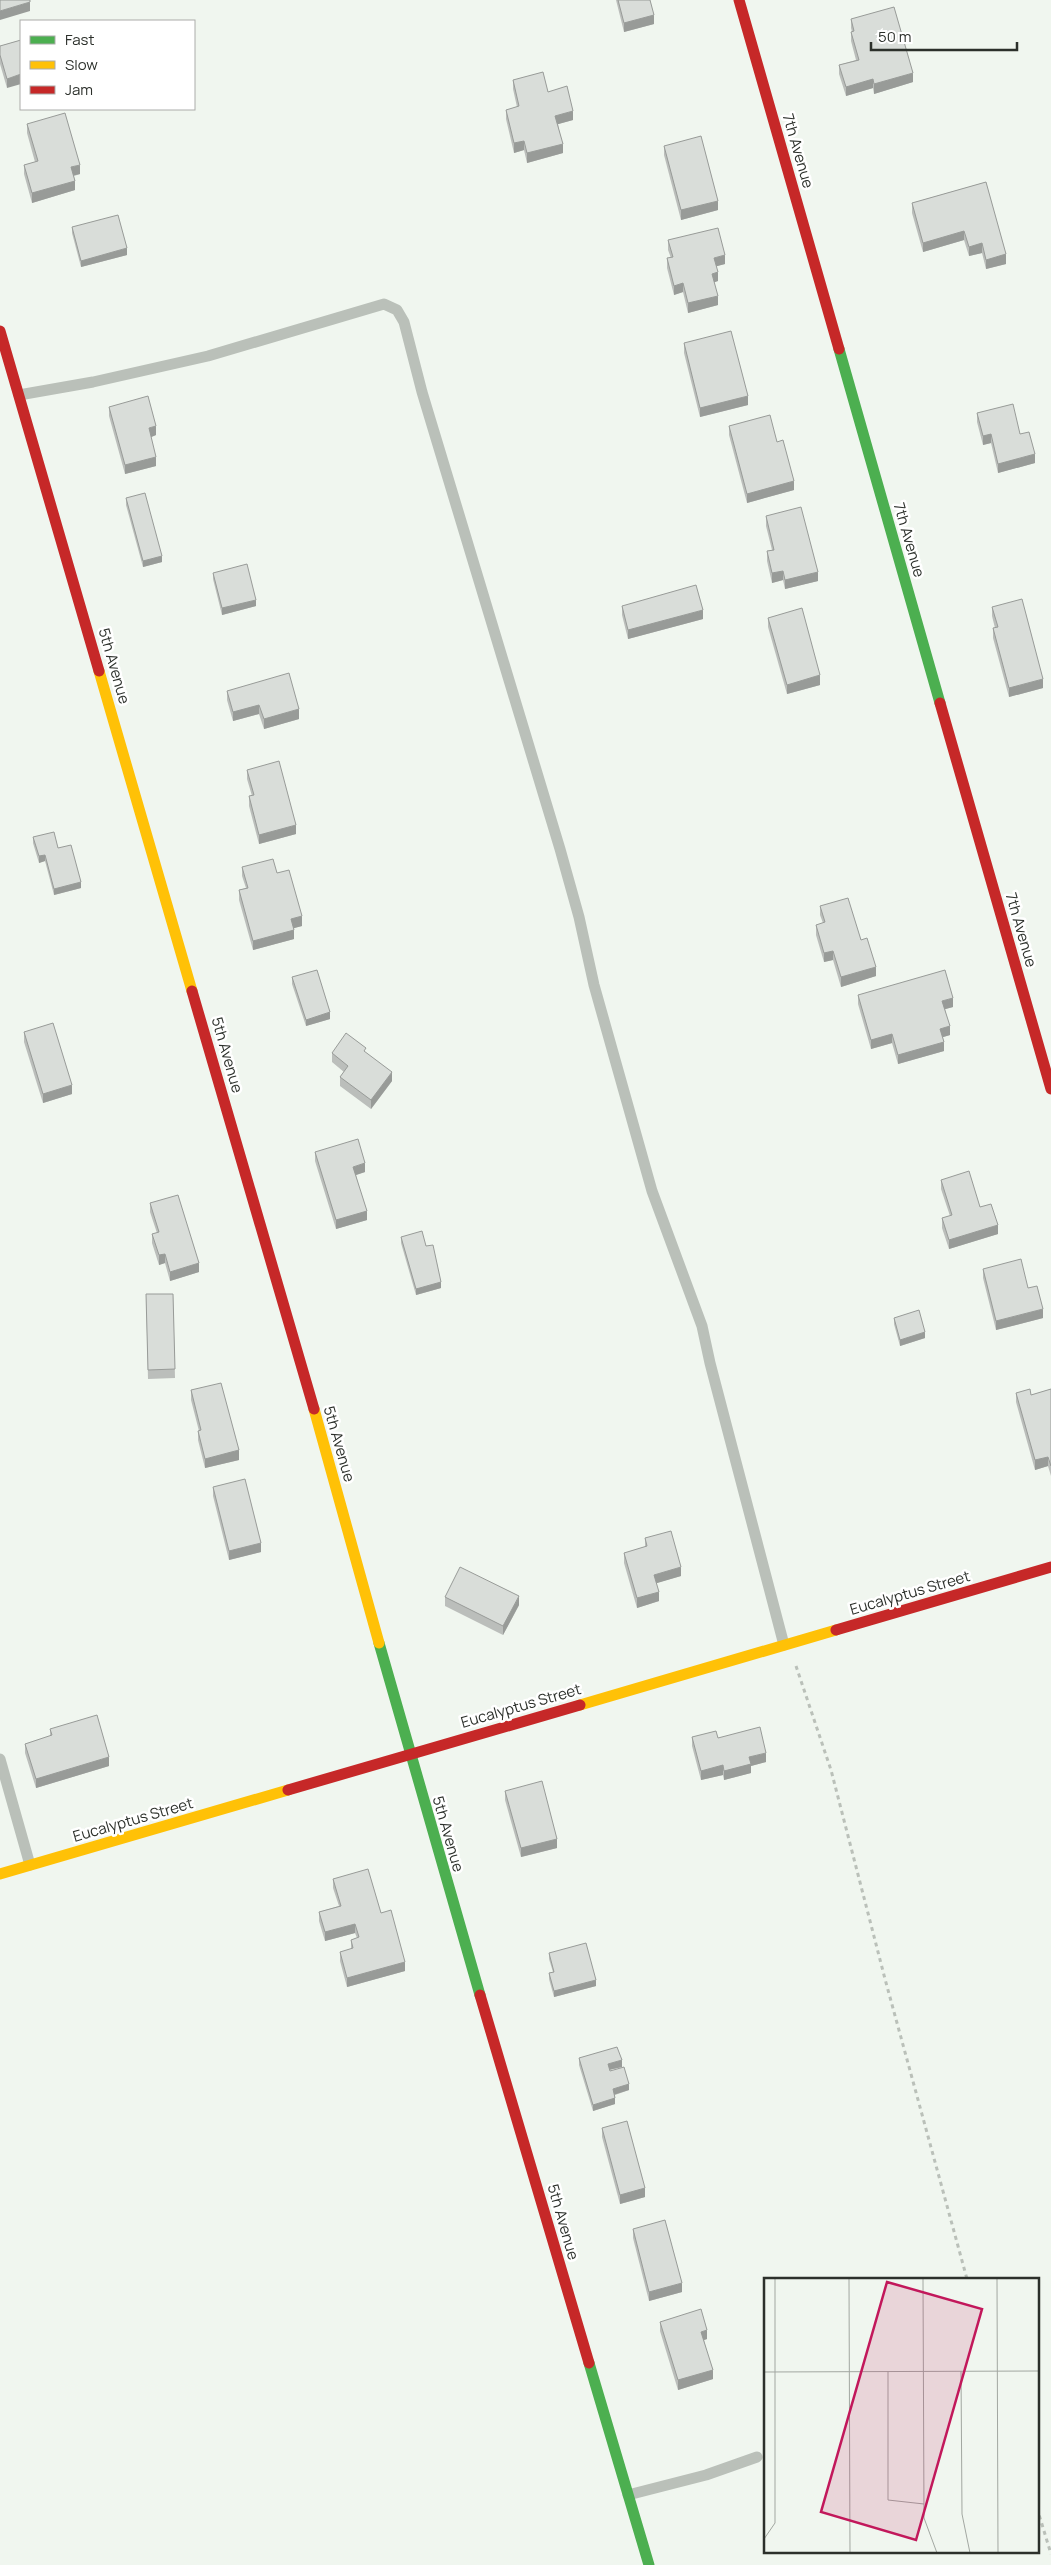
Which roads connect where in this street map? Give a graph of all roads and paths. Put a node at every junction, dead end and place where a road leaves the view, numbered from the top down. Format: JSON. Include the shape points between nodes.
{"nodes":[{"id":1,"x":739,"y":0,"type":"edge"},
{"id":2,"x":0,"y":331,"type":"edge"},
{"id":3,"x":19,"y":395,"type":"junction"},
{"id":4,"x":1051,"y":1089,"type":"edge"},
{"id":5,"x":1051,"y":1567,"type":"edge"},
{"id":6,"x":784,"y":1645,"type":"junction"},
{"id":7,"x":409,"y":1754,"type":"junction"},
{"id":8,"x":0,"y":1759,"type":"edge"},
{"id":9,"x":30,"y":1866,"type":"junction"},
{"id":10,"x":0,"y":1874,"type":"edge"},
{"id":11,"x":967,"y":2278,"type":"edge"},
{"id":12,"x":757,"y":2457,"type":"dead end"},
{"id":13,"x":628,"y":2495,"type":"junction"},
{"id":14,"x":1038,"y":2511,"type":"edge"},
{"id":15,"x":1051,"y":2554,"type":"edge"},
{"id":16,"x":648,"y":2565,"type":"edge"}],
"edges":[{"from":1,"to":4,"type":"street","name":"7th Avenue"},
{"from":2,"to":3,"type":"street","name":"5th Avenue"},
{"from":3,"to":6,"type":"lane","via":[[208,356],[384,304],[396,310],[404,322],[422,392],[560,849],[652,1191],[702,1326]]},
{"from":3,"to":7,"type":"street","name":"5th Avenue","via":[[328,1461]]},
{"from":5,"to":6,"type":"street","name":"Eucalyptus Street"},
{"from":6,"to":7,"type":"street","name":"Eucalyptus Street"},
{"from":6,"to":11,"type":"path","via":[[798,1669],[831,1770]]},
{"from":7,"to":9,"type":"street","name":"Eucalyptus Street"},
{"from":7,"to":13,"type":"street","name":"5th Avenue"},
{"from":8,"to":9,"type":"lane"},
{"from":9,"to":10,"type":"street","name":"Eucalyptus Street"},
{"from":12,"to":13,"type":"lane","via":[[706,2475]]},
{"from":13,"to":16,"type":"street","name":"5th Avenue"},
{"from":14,"to":15,"type":"path"}]}
